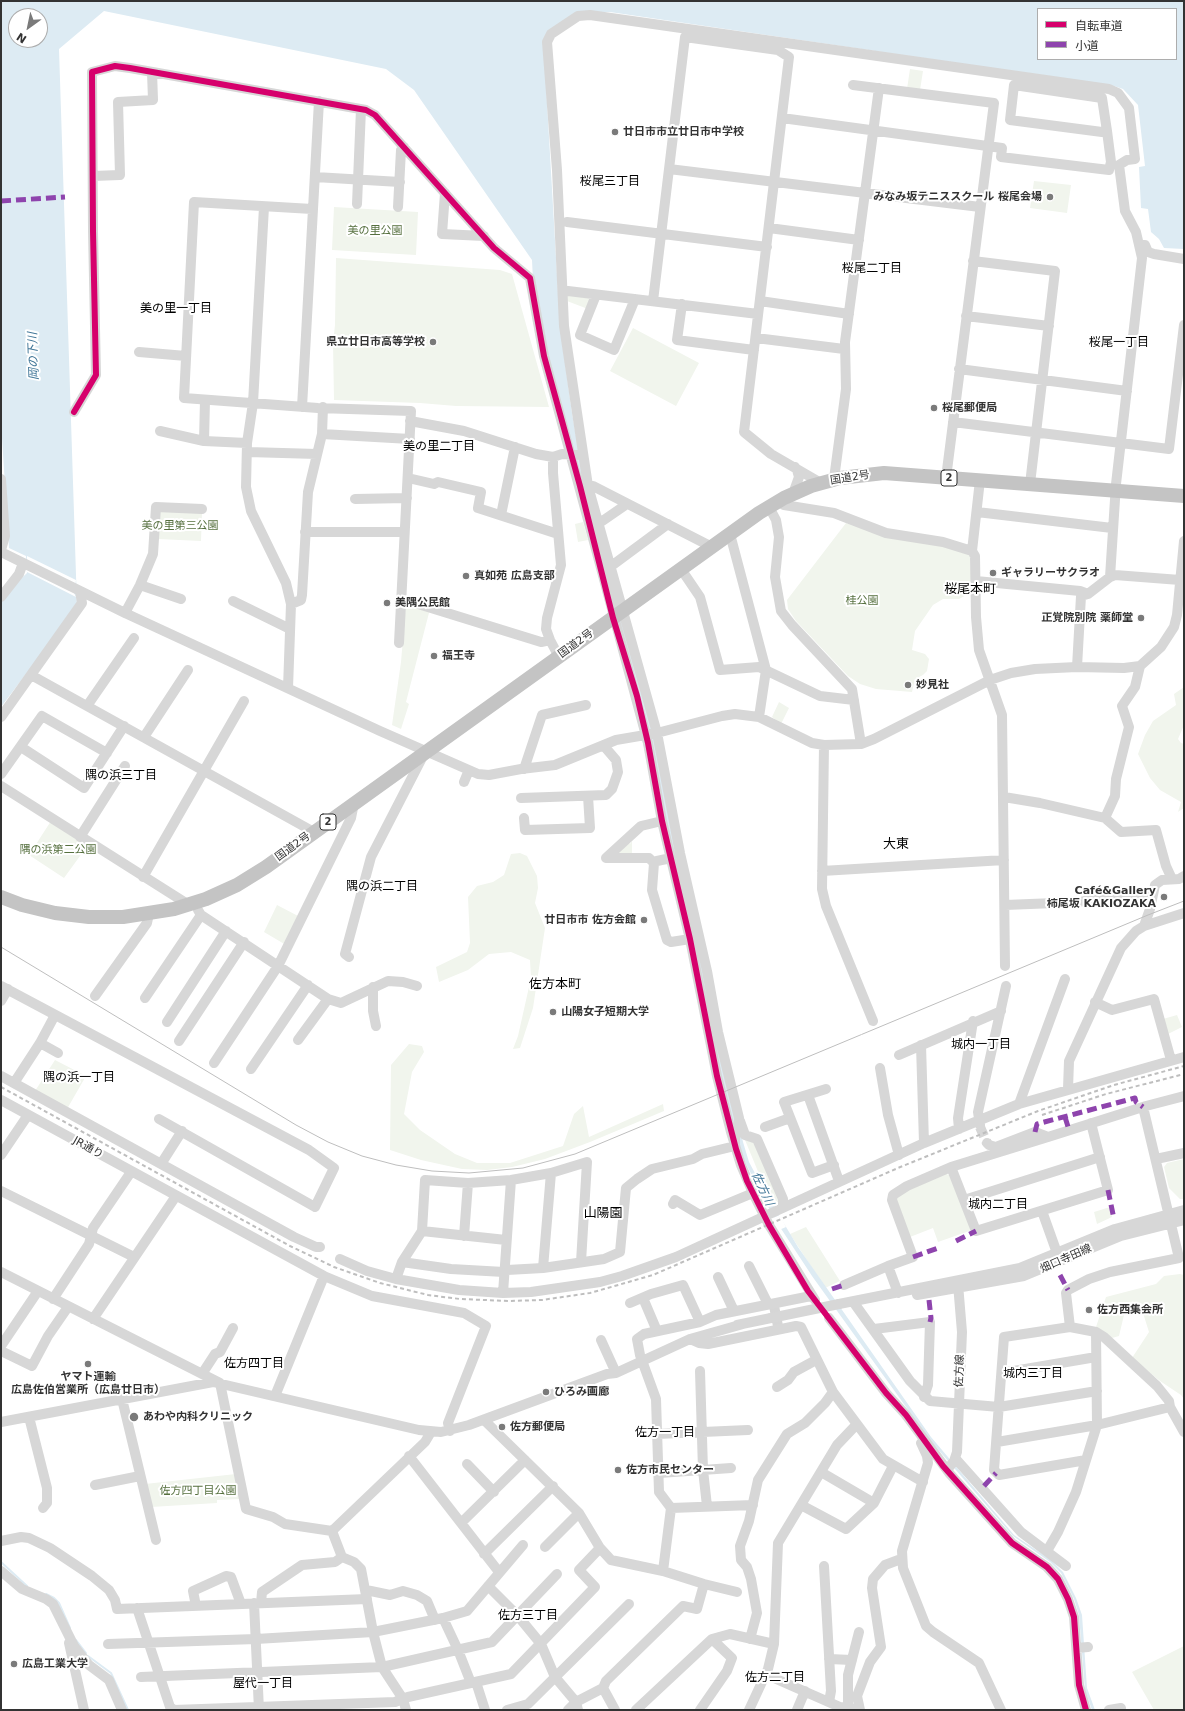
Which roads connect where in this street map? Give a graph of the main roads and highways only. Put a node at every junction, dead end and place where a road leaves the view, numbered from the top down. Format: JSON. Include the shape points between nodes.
{"nodes":[{"id":1,"x":1184,"y":496,"type":"edge"},
{"id":2,"x":1,"y":897,"type":"edge"}],
"edges":[{"from":1,"to":2,"type":"highway","name":"国道2号","number":"2","via":[[884,473],[854,475],[828,481],[778,501],[252,876],[195,908],[106,918],[72,916]]}]}
